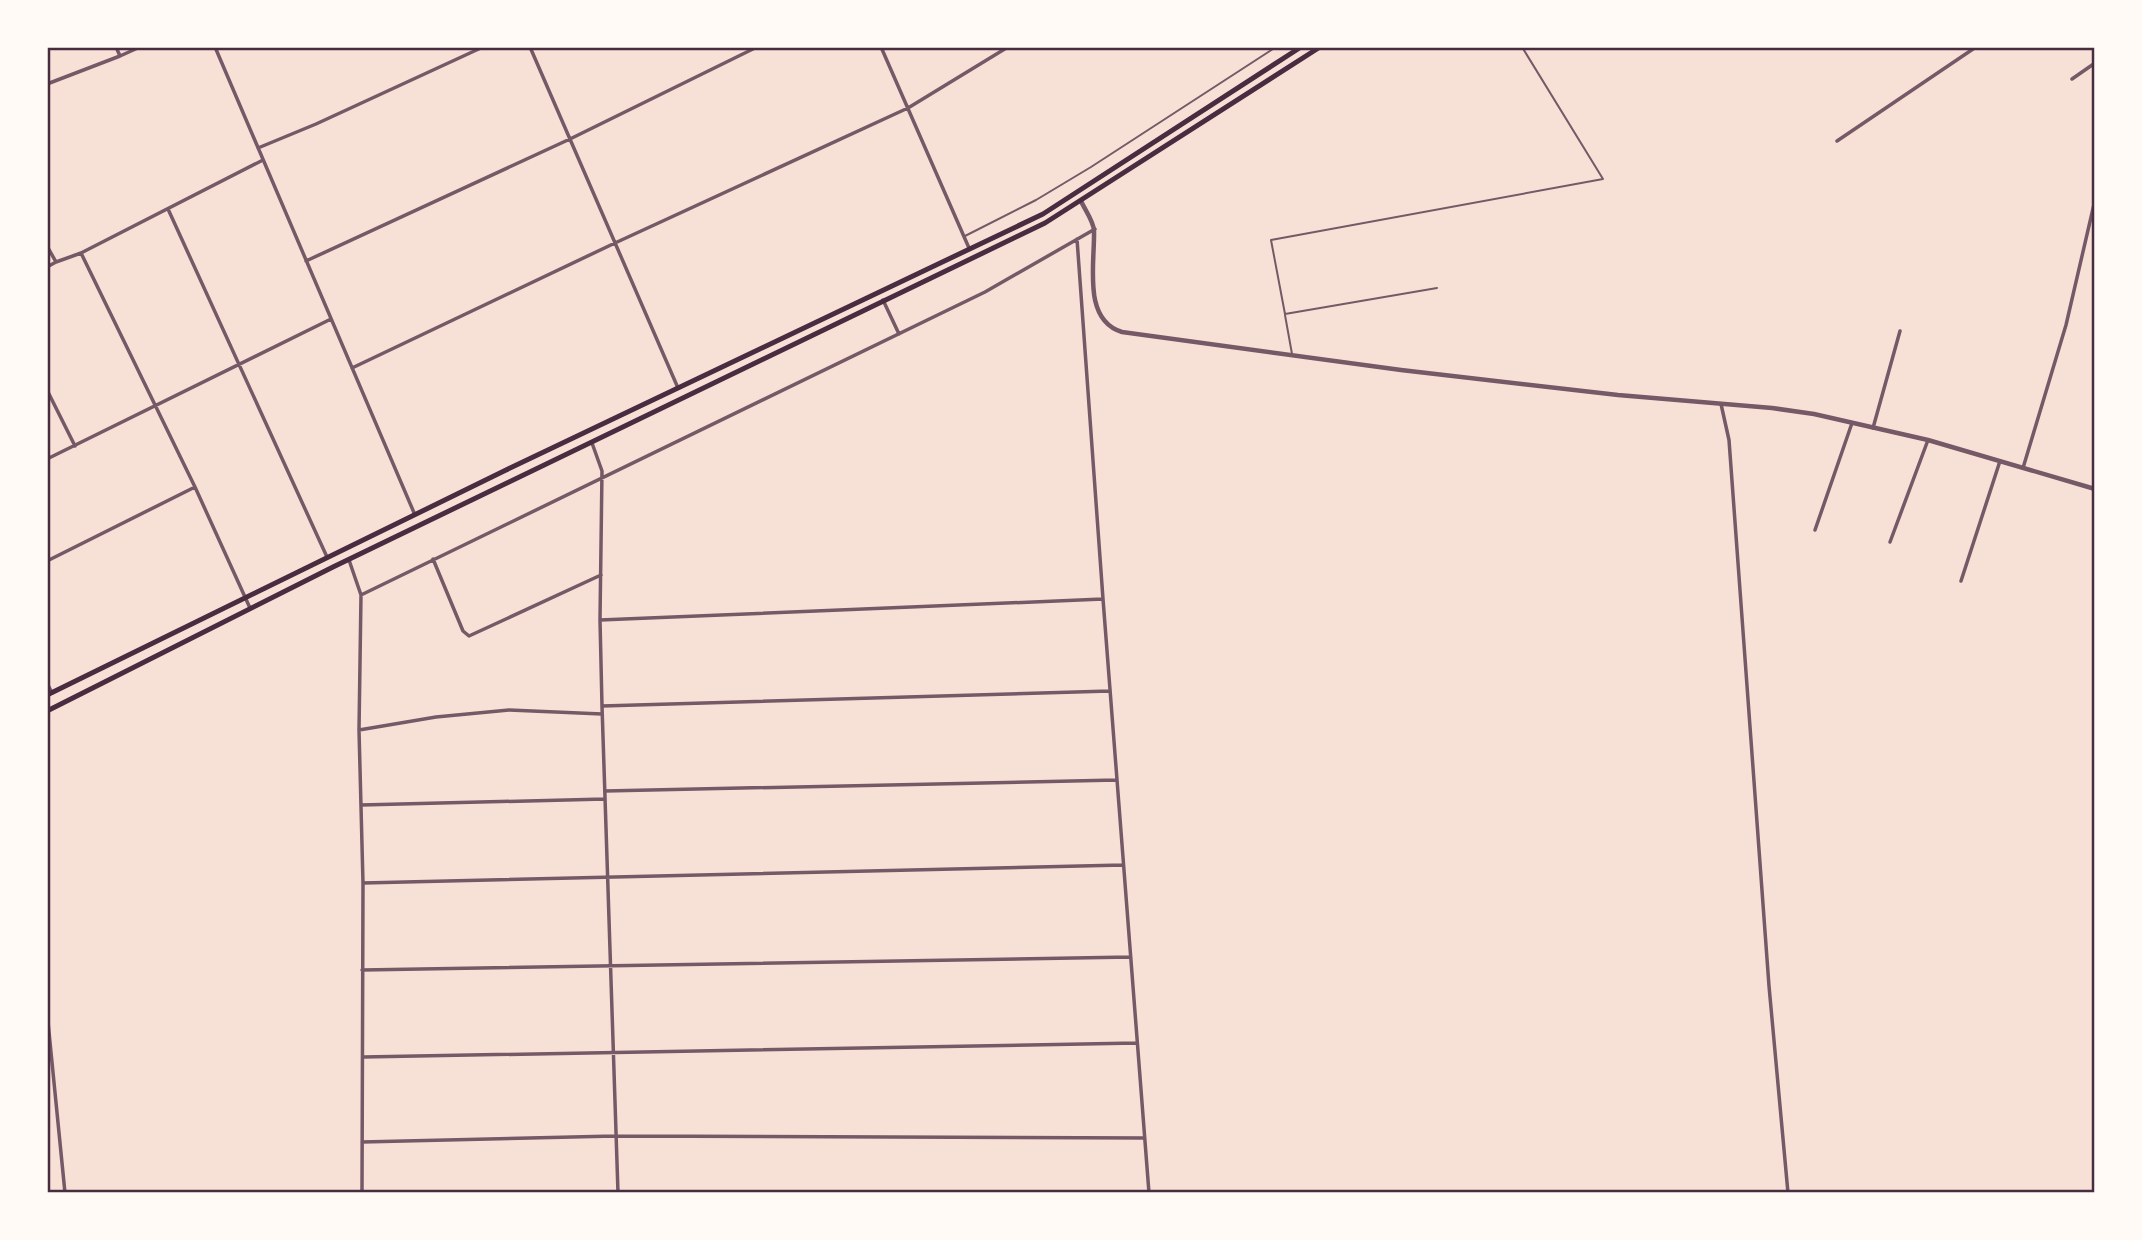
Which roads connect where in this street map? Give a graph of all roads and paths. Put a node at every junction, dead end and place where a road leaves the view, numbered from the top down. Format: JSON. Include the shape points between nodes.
{"nodes":[{"id":1,"x":116,"y":47,"type":"edge"},
{"id":2,"x":141,"y":47,"type":"edge"},
{"id":3,"x":216,"y":47,"type":"edge"},
{"id":4,"x":483,"y":47,"type":"edge"},
{"id":5,"x":530,"y":47,"type":"edge"},
{"id":6,"x":757,"y":47,"type":"edge"},
{"id":7,"x":881,"y":47,"type":"edge"},
{"id":8,"x":1008,"y":47,"type":"edge"},
{"id":9,"x":1276,"y":47,"type":"edge"},
{"id":10,"x":1301,"y":47,"type":"edge"},
{"id":11,"x":1320,"y":47,"type":"edge"},
{"id":12,"x":1522,"y":47,"type":"edge"},
{"id":13,"x":1976,"y":47,"type":"edge"},
{"id":14,"x":120,"y":56,"type":"junction"},
{"id":15,"x":2095,"y":62,"type":"edge"},
{"id":16,"x":2072,"y":79,"type":"dead end"},
{"id":17,"x":47,"y":84,"type":"edge"},
{"id":18,"x":908,"y":108,"type":"junction"},
{"id":19,"x":570,"y":139,"type":"junction"},
{"id":20,"x":1837,"y":141,"type":"dead end"},
{"id":21,"x":258,"y":148,"type":"junction"},
{"id":22,"x":263,"y":160,"type":"junction"},
{"id":23,"x":2095,"y":200,"type":"edge"},
{"id":24,"x":1081,"y":201,"type":"junction"},
{"id":25,"x":168,"y":209,"type":"junction"},
{"id":26,"x":1095,"y":229,"type":"junction"},
{"id":27,"x":964,"y":237,"type":"junction"},
{"id":28,"x":1077,"y":239,"type":"junction"},
{"id":29,"x":615,"y":243,"type":"junction"},
{"id":30,"x":47,"y":246,"type":"edge"},
{"id":31,"x":969,"y":248,"type":"junction"},
{"id":32,"x":81,"y":253,"type":"junction"},
{"id":33,"x":306,"y":261,"type":"junction"},
{"id":34,"x":56,"y":262,"type":"junction"},
{"id":35,"x":47,"y":267,"type":"edge"},
{"id":36,"x":1437,"y":288,"type":"dead end"},
{"id":37,"x":883,"y":300,"type":"junction"},
{"id":38,"x":1285,"y":314,"type":"junction"},
{"id":39,"x":331,"y":319,"type":"junction"},
{"id":40,"x":1900,"y":331,"type":"dead end"},
{"id":41,"x":899,"y":334,"type":"junction"},
{"id":42,"x":1292,"y":355,"type":"junction"},
{"id":43,"x":240,"y":365,"type":"junction"},
{"id":44,"x":352,"y":368,"type":"junction"},
{"id":45,"x":678,"y":388,"type":"junction"},
{"id":46,"x":47,"y":390,"type":"edge"},
{"id":47,"x":1721,"y":404,"type":"junction"},
{"id":48,"x":156,"y":407,"type":"junction"},
{"id":49,"x":1852,"y":422,"type":"junction"},
{"id":50,"x":1873,"y":428,"type":"junction"},
{"id":51,"x":1928,"y":440,"type":"junction"},
{"id":52,"x":592,"y":443,"type":"junction"},
{"id":53,"x":75,"y":446,"type":"junction"},
{"id":54,"x":47,"y":459,"type":"edge"},
{"id":55,"x":2000,"y":461,"type":"junction"},
{"id":56,"x":2023,"y":468,"type":"junction"},
{"id":57,"x":602,"y":479,"type":"junction"},
{"id":58,"x":195,"y":487,"type":"junction"},
{"id":59,"x":2094,"y":487,"type":"edge"},
{"id":60,"x":415,"y":514,"type":"junction"},
{"id":61,"x":1815,"y":530,"type":"dead end"},
{"id":62,"x":1890,"y":542,"type":"dead end"},
{"id":63,"x":327,"y":558,"type":"junction"},
{"id":64,"x":433,"y":559,"type":"junction"},
{"id":65,"x":349,"y":560,"type":"junction"},
{"id":66,"x":47,"y":561,"type":"edge"},
{"id":67,"x":601,"y":575,"type":"junction"},
{"id":68,"x":1961,"y":581,"type":"dead end"},
{"id":69,"x":361,"y":595,"type":"junction"},
{"id":70,"x":245,"y":597,"type":"junction"},
{"id":71,"x":1103,"y":599,"type":"junction"},
{"id":72,"x":250,"y":608,"type":"junction"},
{"id":73,"x":600,"y":620,"type":"junction"},
{"id":74,"x":47,"y":683,"type":"edge"},
{"id":75,"x":1110,"y":691,"type":"junction"},
{"id":76,"x":50,"y":694,"type":"edge"},
{"id":77,"x":602,"y":706,"type":"junction"},
{"id":78,"x":47,"y":710,"type":"edge"},
{"id":79,"x":602,"y":714,"type":"junction"},
{"id":80,"x":359,"y":730,"type":"junction"},
{"id":81,"x":1117,"y":780,"type":"junction"},
{"id":82,"x":606,"y":791,"type":"junction"},
{"id":83,"x":605,"y":799,"type":"junction"},
{"id":84,"x":361,"y":805,"type":"junction"},
{"id":85,"x":1123,"y":865,"type":"junction"},
{"id":86,"x":608,"y":878,"type":"junction"},
{"id":87,"x":363,"y":883,"type":"junction"},
{"id":88,"x":1131,"y":957,"type":"junction"},
{"id":89,"x":610,"y":967,"type":"junction"},
{"id":90,"x":362,"y":970,"type":"junction"},
{"id":91,"x":47,"y":1012,"type":"edge"},
{"id":92,"x":1137,"y":1042,"type":"junction"},
{"id":93,"x":612,"y":1051,"type":"junction"},
{"id":94,"x":363,"y":1056,"type":"junction"},
{"id":95,"x":615,"y":1136,"type":"junction"},
{"id":96,"x":1145,"y":1138,"type":"junction"},
{"id":97,"x":362,"y":1142,"type":"junction"},
{"id":98,"x":65,"y":1193,"type":"edge"},
{"id":99,"x":362,"y":1193,"type":"edge"},
{"id":100,"x":618,"y":1193,"type":"edge"},
{"id":101,"x":1149,"y":1193,"type":"edge"},
{"id":102,"x":1788,"y":1193,"type":"edge"}],
"edges":[{"from":1,"to":14,"type":"street"},
{"from":2,"to":14,"type":"street"},
{"from":3,"to":21,"type":"street"},
{"from":4,"to":21,"type":"street"},
{"from":5,"to":19,"type":"street"},
{"from":6,"to":19,"type":"street"},
{"from":7,"to":18,"type":"street"},
{"from":8,"to":18,"type":"street"},
{"from":9,"to":27,"type":"lane","via":[[1091,167]]},
{"from":10,"to":31,"type":"main road","via":[[1043,214]]},
{"from":11,"to":24,"type":"main road"},
{"from":12,"to":38,"type":"lane","via":[[1603,179],[1271,240]]},
{"from":13,"to":20,"type":"street"},
{"from":14,"to":17,"type":"street"},
{"from":15,"to":16,"type":"street"},
{"from":18,"to":27,"type":"street"},
{"from":18,"to":29,"type":"street"},
{"from":19,"to":29,"type":"street"},
{"from":19,"to":33,"type":"street"},
{"from":21,"to":22,"type":"street"},
{"from":22,"to":25,"type":"street"},
{"from":22,"to":33,"type":"street"},
{"from":23,"to":56,"type":"street","via":[[2066,326]]},
{"from":24,"to":26,"type":"street"},
{"from":24,"to":37,"type":"main road","via":[[1045,223]]},
{"from":25,"to":32,"type":"street"},
{"from":25,"to":43,"type":"street"},
{"from":26,"to":28,"type":"street"},
{"from":26,"to":42,"type":"street","via":[[1097,312],[1111,329]]},
{"from":27,"to":31,"type":"street"},
{"from":28,"to":41,"type":"street"},
{"from":28,"to":71,"type":"street"},
{"from":29,"to":44,"type":"street"},
{"from":29,"to":45,"type":"street"},
{"from":30,"to":34,"type":"street"},
{"from":31,"to":45,"type":"main road"},
{"from":32,"to":34,"type":"street"},
{"from":32,"to":48,"type":"street"},
{"from":33,"to":39,"type":"street"},
{"from":34,"to":35,"type":"street"},
{"from":36,"to":38,"type":"lane"},
{"from":37,"to":41,"type":"street"},
{"from":37,"to":52,"type":"main road"},
{"from":38,"to":42,"type":"lane"},
{"from":39,"to":43,"type":"street"},
{"from":39,"to":44,"type":"street"},
{"from":40,"to":50,"type":"street"},
{"from":41,"to":57,"type":"street"},
{"from":42,"to":47,"type":"street"},
{"from":43,"to":48,"type":"street"},
{"from":43,"to":63,"type":"street"},
{"from":44,"to":60,"type":"street"},
{"from":45,"to":60,"type":"main road"},
{"from":46,"to":53,"type":"street"},
{"from":47,"to":49,"type":"street"},
{"from":47,"to":102,"type":"street","via":[[1729,440]]},
{"from":48,"to":53,"type":"street"},
{"from":48,"to":58,"type":"street"},
{"from":49,"to":50,"type":"street"},
{"from":49,"to":61,"type":"street"},
{"from":50,"to":51,"type":"street"},
{"from":51,"to":55,"type":"street"},
{"from":51,"to":62,"type":"street"},
{"from":52,"to":57,"type":"street"},
{"from":52,"to":65,"type":"main road"},
{"from":53,"to":54,"type":"street"},
{"from":55,"to":56,"type":"street"},
{"from":55,"to":68,"type":"street"},
{"from":56,"to":59,"type":"street"},
{"from":57,"to":64,"type":"street"},
{"from":57,"to":67,"type":"street"},
{"from":58,"to":66,"type":"street"},
{"from":58,"to":70,"type":"street"},
{"from":60,"to":63,"type":"main road"},
{"from":63,"to":70,"type":"main road"},
{"from":64,"to":67,"type":"street","via":[[469,636]]},
{"from":64,"to":69,"type":"street"},
{"from":65,"to":69,"type":"street"},
{"from":65,"to":72,"type":"main road"},
{"from":67,"to":73,"type":"street"},
{"from":69,"to":80,"type":"street"},
{"from":70,"to":72,"type":"street"},
{"from":70,"to":76,"type":"main road"},
{"from":71,"to":73,"type":"street"},
{"from":71,"to":75,"type":"street"},
{"from":72,"to":78,"type":"main road"},
{"from":73,"to":77,"type":"street"},
{"from":74,"to":76,"type":"street"},
{"from":75,"to":77,"type":"street"},
{"from":75,"to":81,"type":"street"},
{"from":77,"to":79,"type":"street"},
{"from":79,"to":80,"type":"street","via":[[509,710]]},
{"from":79,"to":82,"type":"street"},
{"from":80,"to":84,"type":"street"},
{"from":81,"to":82,"type":"street"},
{"from":81,"to":85,"type":"street"},
{"from":82,"to":83,"type":"street"},
{"from":83,"to":84,"type":"street"},
{"from":83,"to":86,"type":"street"},
{"from":84,"to":87,"type":"street"},
{"from":85,"to":86,"type":"street"},
{"from":85,"to":88,"type":"street"},
{"from":86,"to":87,"type":"street"},
{"from":86,"to":89,"type":"street"},
{"from":87,"to":90,"type":"street"},
{"from":88,"to":89,"type":"street"},
{"from":88,"to":92,"type":"street"},
{"from":89,"to":90,"type":"street"},
{"from":89,"to":93,"type":"street"},
{"from":90,"to":94,"type":"street"},
{"from":91,"to":98,"type":"street"},
{"from":92,"to":93,"type":"street"},
{"from":92,"to":96,"type":"street"},
{"from":93,"to":94,"type":"street"},
{"from":93,"to":95,"type":"street"},
{"from":94,"to":97,"type":"street"},
{"from":95,"to":96,"type":"street"},
{"from":95,"to":97,"type":"street"},
{"from":95,"to":100,"type":"street"},
{"from":96,"to":101,"type":"street"},
{"from":97,"to":99,"type":"street"}]}
